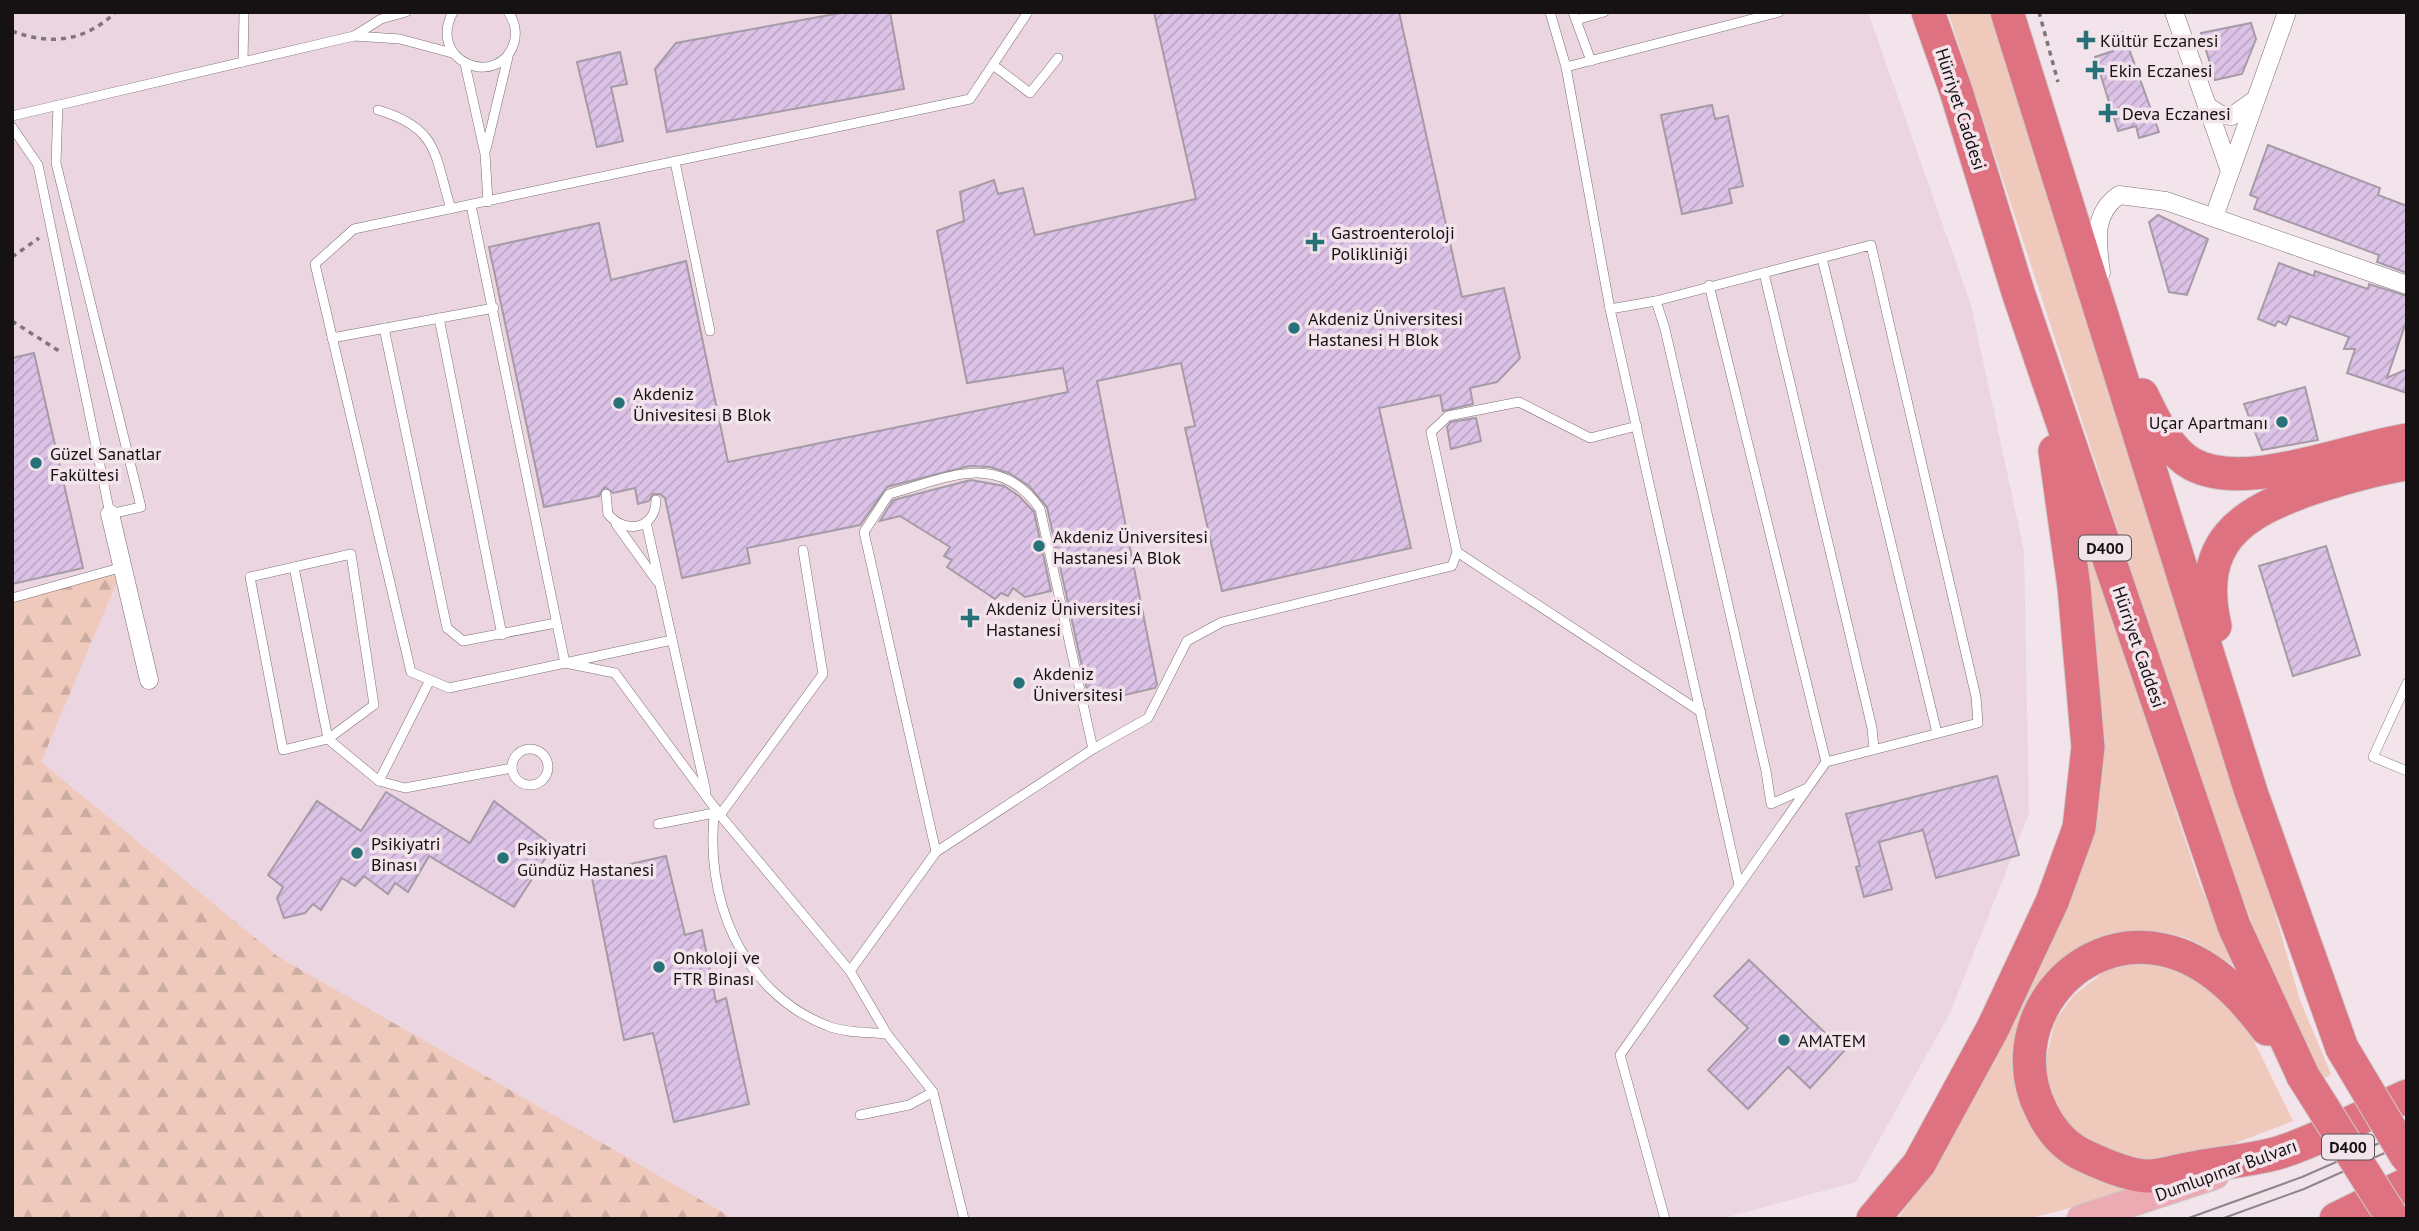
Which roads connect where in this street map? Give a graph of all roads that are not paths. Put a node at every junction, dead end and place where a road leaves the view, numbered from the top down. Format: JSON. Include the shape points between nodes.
{"nodes":[{"id":1,"x":244,"y":12,"type":"edge"},
{"id":2,"x":407,"y":12,"type":"edge"},
{"id":3,"x":453,"y":12,"type":"edge"},
{"id":4,"x":508,"y":12,"type":"edge"},
{"id":5,"x":520,"y":12,"type":"edge"},
{"id":6,"x":1028,"y":12,"type":"edge"},
{"id":7,"x":1550,"y":12,"type":"edge"},
{"id":8,"x":1604,"y":12,"type":"edge"},
{"id":9,"x":1779,"y":12,"type":"edge"},
{"id":10,"x":1930,"y":12,"type":"edge"},
{"id":11,"x":2174,"y":12,"type":"edge"},
{"id":12,"x":2287,"y":12,"type":"edge"},
{"id":13,"x":1574,"y":16,"type":"edge"},
{"id":14,"x":2008,"y":18,"type":"edge"},
{"id":15,"x":515,"y":27,"type":"junction"},
{"id":16,"x":354,"y":36,"type":"junction"},
{"id":17,"x":452,"y":53,"type":"junction"},
{"id":18,"x":509,"y":53,"type":"junction"},
{"id":19,"x":1058,"y":58,"type":"dead end"},
{"id":20,"x":1591,"y":61,"type":"junction"},
{"id":21,"x":243,"y":62,"type":"junction"},
{"id":22,"x":465,"y":64,"type":"junction"},
{"id":23,"x":993,"y":65,"type":"junction"},
{"id":24,"x":1566,"y":67,"type":"junction"},
{"id":25,"x":2256,"y":99,"type":"junction"},
{"id":26,"x":58,"y":105,"type":"junction"},
{"id":27,"x":2207,"y":106,"type":"junction"},
{"id":28,"x":378,"y":110,"type":"dead end"},
{"id":29,"x":12,"y":116,"type":"edge"},
{"id":30,"x":12,"y":127,"type":"edge"},
{"id":31,"x":485,"y":154,"type":"junction"},
{"id":32,"x":675,"y":162,"type":"junction"},
{"id":33,"x":2230,"y":172,"type":"junction"},
{"id":34,"x":488,"y":202,"type":"junction"},
{"id":35,"x":471,"y":205,"type":"junction"},
{"id":36,"x":452,"y":209,"type":"junction"},
{"id":37,"x":2214,"y":217,"type":"junction"},
{"id":38,"x":1822,"y":258,"type":"junction"},
{"id":39,"x":1764,"y":273,"type":"junction"},
{"id":40,"x":1709,"y":285,"type":"junction"},
{"id":41,"x":2407,"y":285,"type":"edge"},
{"id":42,"x":2018,"y":292,"type":"junction"},
{"id":43,"x":1656,"y":300,"type":"junction"},
{"id":44,"x":494,"y":308,"type":"junction"},
{"id":45,"x":1610,"y":309,"type":"junction"},
{"id":46,"x":439,"y":318,"type":"junction"},
{"id":47,"x":384,"y":328,"type":"junction"},
{"id":48,"x":710,"y":331,"type":"dead end"},
{"id":49,"x":2107,"y":332,"type":"junction"},
{"id":50,"x":332,"y":338,"type":"junction"},
{"id":51,"x":1637,"y":426,"type":"junction"},
{"id":52,"x":2407,"y":440,"type":"edge"},
{"id":53,"x":2407,"y":464,"type":"edge"},
{"id":54,"x":606,"y":494,"type":"dead end"},
{"id":55,"x":656,"y":500,"type":"dead end"},
{"id":56,"x":110,"y":514,"type":"junction"},
{"id":57,"x":613,"y":521,"type":"junction"},
{"id":58,"x":646,"y":522,"type":"junction"},
{"id":59,"x":803,"y":550,"type":"dead end"},
{"id":60,"x":1457,"y":552,"type":"junction"},
{"id":61,"x":123,"y":567,"type":"junction"},
{"id":62,"x":294,"y":567,"type":"junction"},
{"id":63,"x":660,"y":585,"type":"junction"},
{"id":64,"x":12,"y":598,"type":"edge"},
{"id":65,"x":556,"y":623,"type":"junction"},
{"id":66,"x":502,"y":635,"type":"junction"},
{"id":67,"x":672,"y":640,"type":"junction"},
{"id":68,"x":565,"y":663,"type":"junction"},
{"id":69,"x":149,"y":680,"type":"dead end"},
{"id":70,"x":430,"y":680,"type":"junction"},
{"id":71,"x":2407,"y":683,"type":"edge"},
{"id":72,"x":1701,"y":712,"type":"junction"},
{"id":73,"x":1937,"y":733,"type":"junction"},
{"id":74,"x":328,"y":739,"type":"junction"},
{"id":75,"x":1093,"y":749,"type":"junction"},
{"id":76,"x":1874,"y":749,"type":"junction"},
{"id":77,"x":1826,"y":762,"type":"junction"},
{"id":78,"x":512,"y":768,"type":"junction"},
{"id":79,"x":2407,"y":771,"type":"edge"},
{"id":80,"x":379,"y":781,"type":"junction"},
{"id":81,"x":1807,"y":788,"type":"junction"},
{"id":82,"x":2251,"y":792,"type":"junction"},
{"id":83,"x":707,"y":797,"type":"junction"},
{"id":84,"x":716,"y":812,"type":"junction"},
{"id":85,"x":658,"y":824,"type":"dead end"},
{"id":86,"x":936,"y":852,"type":"junction"},
{"id":87,"x":1739,"y":884,"type":"junction"},
{"id":88,"x":850,"y":971,"type":"junction"},
{"id":89,"x":887,"y":1034,"type":"junction"},
{"id":90,"x":2303,"y":1076,"type":"junction"},
{"id":91,"x":933,"y":1092,"type":"junction"},
{"id":92,"x":2407,"y":1096,"type":"edge"},
{"id":93,"x":860,"y":1115,"type":"dead end"},
{"id":94,"x":2280,"y":1152,"type":"junction"},
{"id":95,"x":2407,"y":1157,"type":"edge"},
{"id":96,"x":2407,"y":1184,"type":"edge"},
{"id":97,"x":964,"y":1219,"type":"edge"},
{"id":98,"x":1665,"y":1219,"type":"edge"},
{"id":99,"x":1873,"y":1219,"type":"edge"},
{"id":100,"x":2081,"y":1219,"type":"edge"},
{"id":101,"x":2336,"y":1219,"type":"edge"},
{"id":102,"x":2393,"y":1219,"type":"edge"}],
"edges":[{"from":1,"to":21,"type":"lane"},
{"from":2,"to":16,"type":"lane","via":[[381,19]]},
{"from":3,"to":17,"type":"lane","via":[[446,32]]},
{"from":4,"to":15,"type":"lane"},
{"from":5,"to":15,"type":"lane"},
{"from":6,"to":23,"type":"lane"},
{"from":7,"to":24,"type":"lane"},
{"from":8,"to":13,"type":"lane"},
{"from":9,"to":20,"type":"lane"},
{"from":10,"to":42,"type":"highway","name":"Hürriyet Caddesi","number":"D400"},
{"from":11,"to":27,"type":"street"},
{"from":12,"to":25,"type":"street"},
{"from":13,"to":20,"type":"lane"},
{"from":14,"to":49,"type":"highway"},
{"from":15,"to":18,"type":"lane"},
{"from":16,"to":17,"type":"lane","via":[[400,39]]},
{"from":16,"to":21,"type":"lane"},
{"from":17,"to":22,"type":"lane"},
{"from":18,"to":22,"type":"lane","via":[[494,65]]},
{"from":18,"to":31,"type":"lane"},
{"from":19,"to":23,"type":"lane","via":[[1030,93]]},
{"from":20,"to":24,"type":"lane"},
{"from":21,"to":26,"type":"lane"},
{"from":22,"to":31,"type":"lane"},
{"from":23,"to":32,"type":"lane","via":[[970,99]]},
{"from":24,"to":45,"type":"lane"},
{"from":25,"to":27,"type":"street","via":[[2232,116]]},
{"from":25,"to":33,"type":"street"},
{"from":26,"to":29,"type":"lane"},
{"from":26,"to":56,"type":"lane","via":[[56,163],[141,507]]},
{"from":27,"to":33,"type":"street"},
{"from":28,"to":36,"type":"lane","via":[[403,117],[423,131]]},
{"from":30,"to":56,"type":"lane","via":[[38,165]]},
{"from":31,"to":34,"type":"lane"},
{"from":32,"to":34,"type":"lane"},
{"from":32,"to":48,"type":"lane"},
{"from":33,"to":37,"type":"street"},
{"from":34,"to":35,"type":"lane"},
{"from":35,"to":36,"type":"lane"},
{"from":35,"to":44,"type":"lane"},
{"from":36,"to":50,"type":"lane","via":[[354,229],[315,264]]},
{"from":37,"to":41,"type":"street"},
{"from":37,"to":49,"type":"street","via":[[2139,197],[2119,195],[2105,205],[2098,231]]},
{"from":38,"to":39,"type":"lane"},
{"from":38,"to":73,"type":"lane"},
{"from":38,"to":73,"type":"lane","via":[[1871,245],[1976,697],[1978,723]]},
{"from":39,"to":40,"type":"lane"},
{"from":39,"to":76,"type":"lane"},
{"from":40,"to":43,"type":"lane"},
{"from":40,"to":77,"type":"lane"},
{"from":42,"to":90,"type":"highway","name":"Hürriyet Caddesi","number":"D400","via":[[2234,926]]},
{"from":42,"to":99,"type":"highway","via":[[2059,468],[2074,587],[2088,747],[2079,828],[2052,902],[1993,1028],[1919,1164]]},
{"from":43,"to":45,"type":"lane"},
{"from":43,"to":81,"type":"lane","via":[[1771,804]]},
{"from":44,"to":46,"type":"lane"},
{"from":44,"to":65,"type":"lane"},
{"from":45,"to":51,"type":"lane"},
{"from":46,"to":47,"type":"lane"},
{"from":46,"to":66,"type":"lane"},
{"from":47,"to":50,"type":"lane"},
{"from":47,"to":66,"type":"lane","via":[[447,628],[463,641]]},
{"from":49,"to":52,"type":"highway","via":[[2159,427],[2192,464],[2224,475],[2261,475]]},
{"from":49,"to":82,"type":"highway"},
{"from":50,"to":70,"type":"lane","via":[[411,672]]},
{"from":51,"to":60,"type":"lane","via":[[1590,438],[1520,402],[1448,416],[1431,432]]},
{"from":51,"to":72,"type":"lane"},
{"from":53,"to":82,"type":"highway","number":"D400","via":[[2369,470],[2276,500],[2237,525],[2218,549],[2210,570],[2210,602]]},
{"from":54,"to":57,"type":"lane","via":[[605,506]]},
{"from":55,"to":58,"type":"lane","via":[[655,511]]},
{"from":56,"to":61,"type":"street"},
{"from":57,"to":58,"type":"lane","via":[[628,528]]},
{"from":57,"to":63,"type":"lane"},
{"from":58,"to":63,"type":"lane"},
{"from":59,"to":84,"type":"lane","via":[[823,674]]},
{"from":60,"to":72,"type":"lane"},
{"from":60,"to":75,"type":"lane","via":[[1452,566],[1222,622],[1187,641],[1147,718]]},
{"from":61,"to":64,"type":"lane"},
{"from":61,"to":69,"type":"street"},
{"from":62,"to":74,"type":"lane"},
{"from":62,"to":74,"type":"lane","via":[[250,577],[283,750]]},
{"from":62,"to":74,"type":"lane","via":[[351,554],[374,705]]},
{"from":63,"to":67,"type":"lane"},
{"from":65,"to":66,"type":"lane"},
{"from":65,"to":68,"type":"lane"},
{"from":67,"to":68,"type":"lane"},
{"from":67,"to":83,"type":"lane"},
{"from":68,"to":70,"type":"lane","via":[[449,688]]},
{"from":68,"to":83,"type":"lane","via":[[615,673]]},
{"from":70,"to":80,"type":"lane"},
{"from":71,"to":79,"type":"lane","via":[[2373,757]]},
{"from":72,"to":87,"type":"lane"},
{"from":73,"to":76,"type":"lane"},
{"from":74,"to":80,"type":"lane"},
{"from":75,"to":86,"type":"lane"},
{"from":75,"to":86,"type":"lane","via":[[1040,509],[1032,498],[996,473],[976,471],[889,494],[864,532]]},
{"from":76,"to":77,"type":"lane"},
{"from":77,"to":81,"type":"lane"},
{"from":78,"to":78,"type":"lane","via":[[515,756],[530,748],[541,752],[549,768],[544,779],[534,785],[522,783]]},
{"from":78,"to":80,"type":"lane","via":[[405,788]]},
{"from":81,"to":87,"type":"lane"},
{"from":82,"to":95,"type":"highway","number":"D400","bridge":true,"via":[[2342,1048]]},
{"from":83,"to":84,"type":"lane"},
{"from":84,"to":85,"type":"lane"},
{"from":84,"to":88,"type":"lane"},
{"from":84,"to":89,"type":"lane","via":[[710,841],[723,912],[754,974],[780,1001],[830,1027]]},
{"from":86,"to":88,"type":"lane"},
{"from":87,"to":98,"type":"lane","via":[[1620,1055]]},
{"from":88,"to":89,"type":"lane"},
{"from":89,"to":91,"type":"lane"},
{"from":90,"to":94,"type":"highway","via":[[2244,998],[2193,961],[2164,950],[2133,949],[2075,969],[2052,992],[2037,1017],[2028,1046],[2029,1076],[2050,1128],[2071,1149],[2095,1161],[2149,1176]]},
{"from":90,"to":102,"type":"highway","number":"D400","bridge":true},
{"from":91,"to":93,"type":"lane","via":[[909,1105]]},
{"from":91,"to":97,"type":"lane"},
{"from":92,"to":94,"type":"highway","name":"Dumlupınar Bulvarı"},
{"from":94,"to":100,"type":"main road","name":"Dumlupınar Bulvarı"},
{"from":96,"to":101,"type":"highway"}]}
